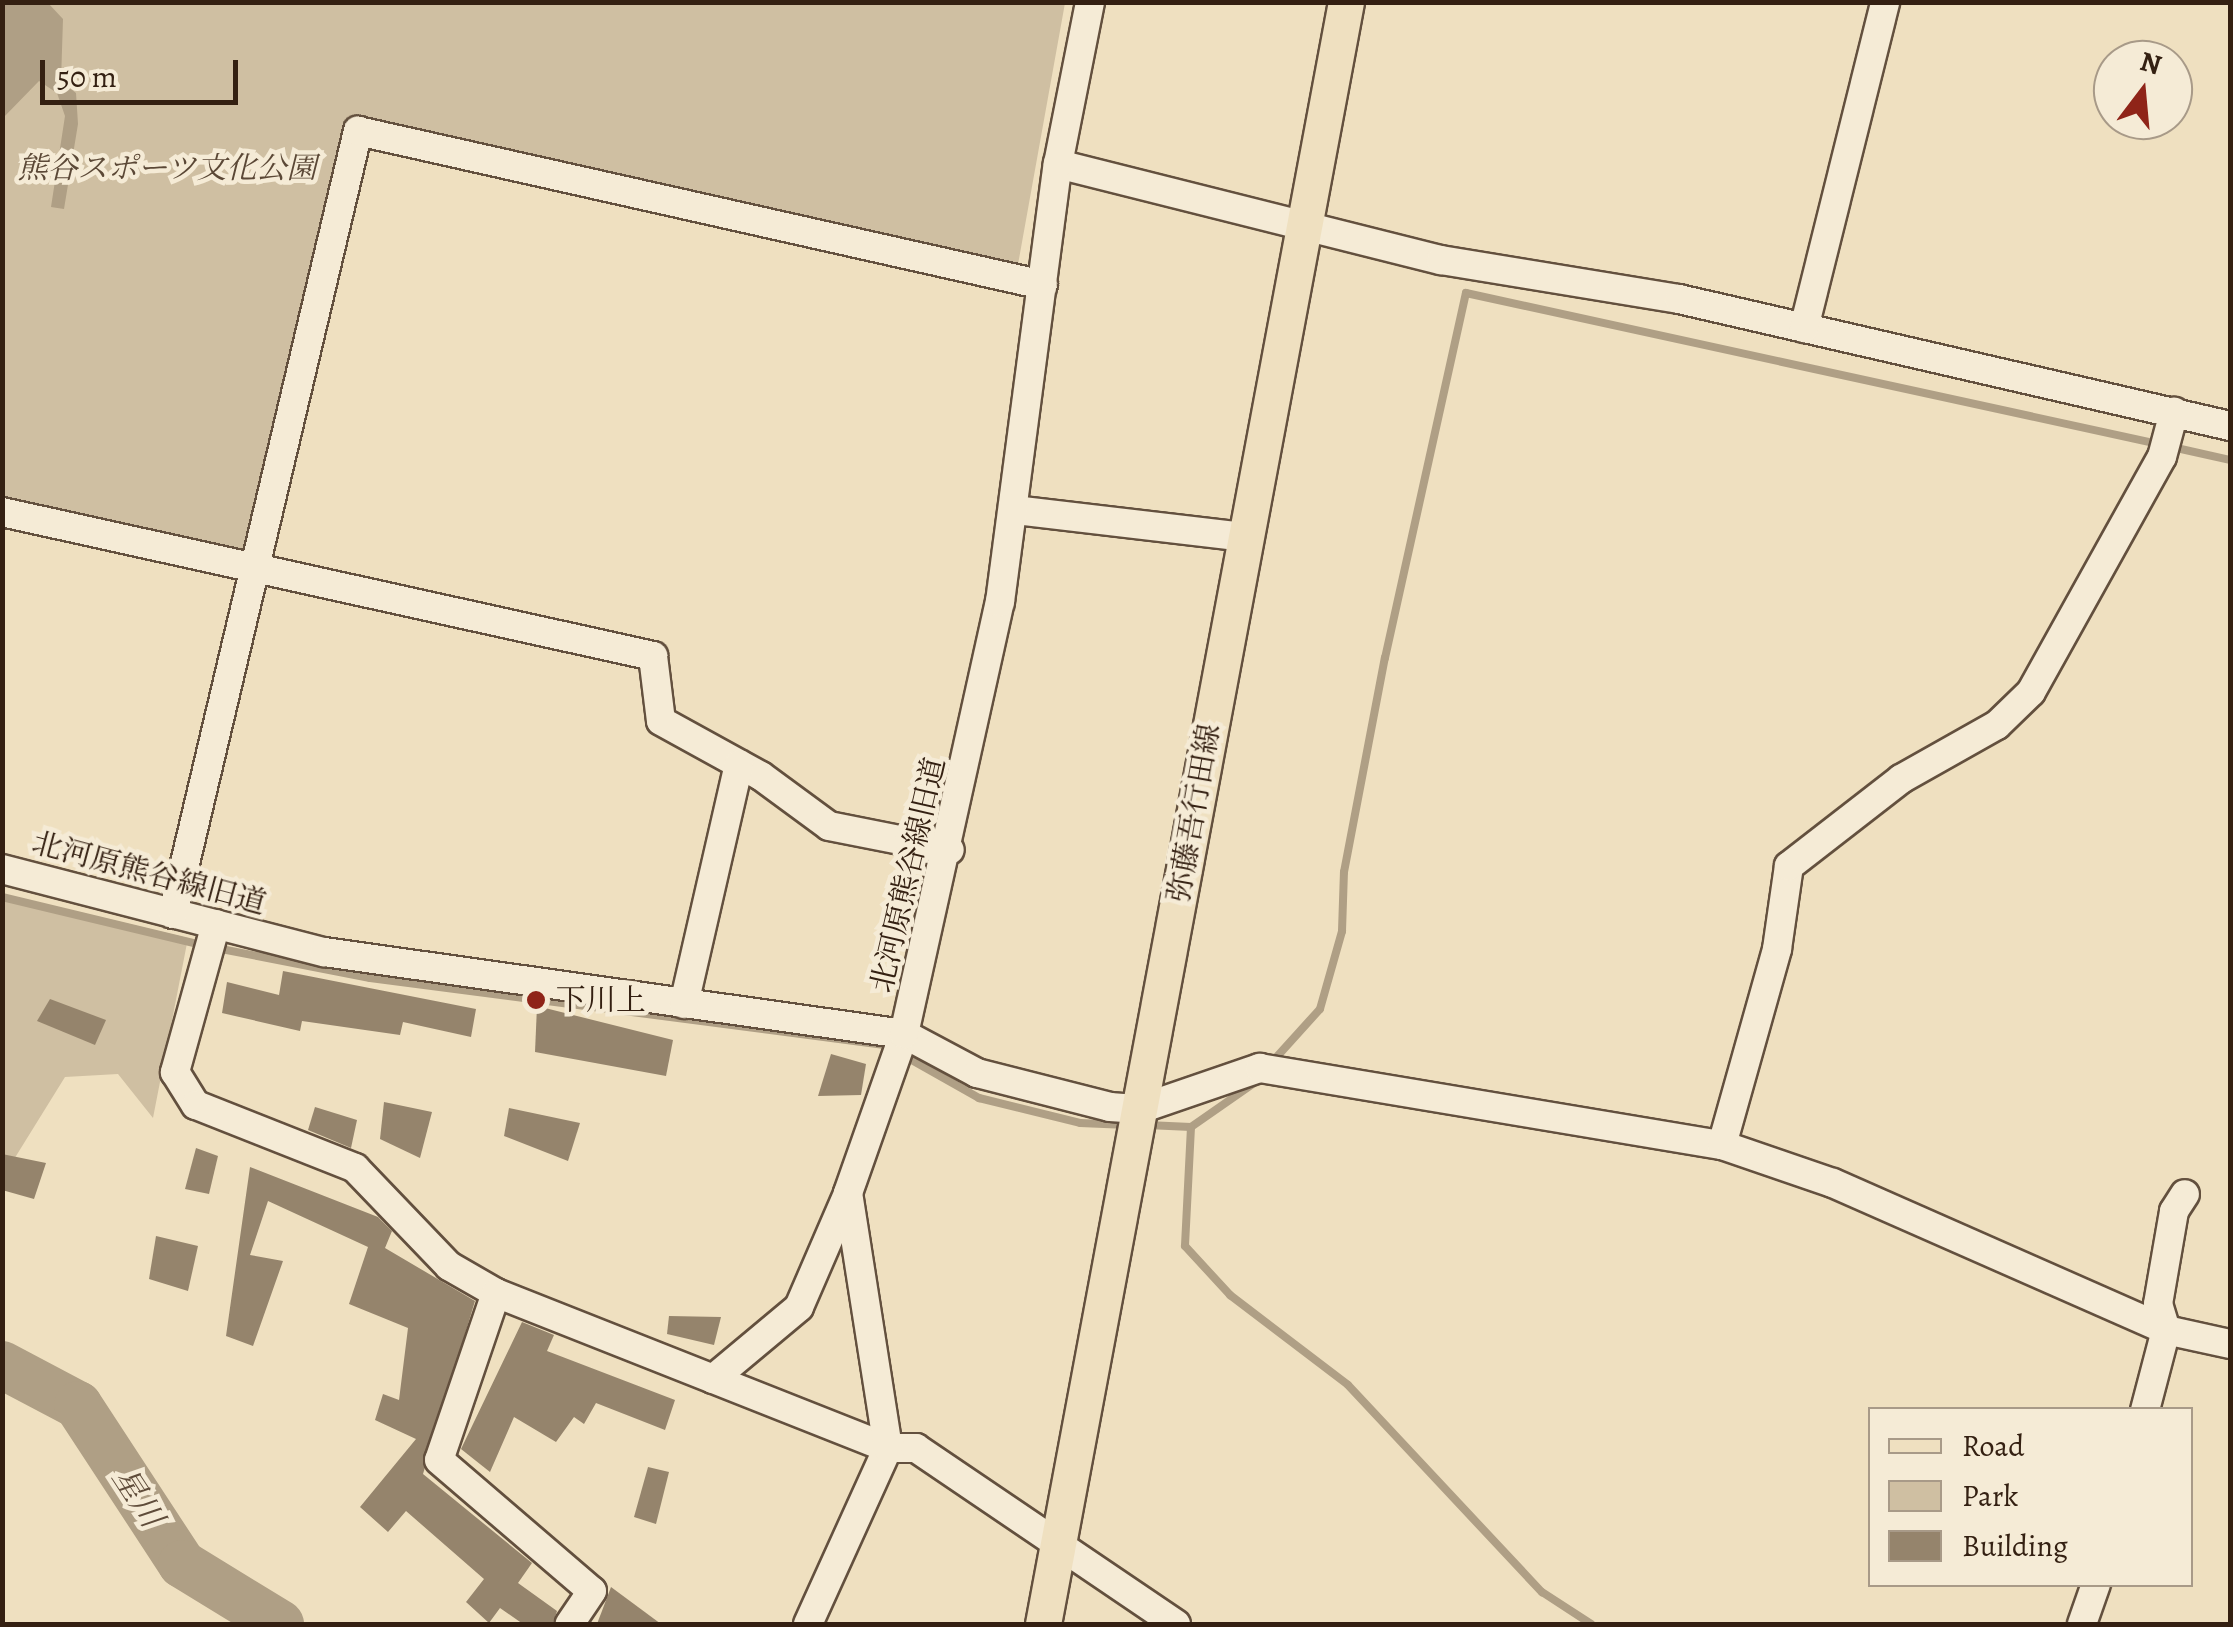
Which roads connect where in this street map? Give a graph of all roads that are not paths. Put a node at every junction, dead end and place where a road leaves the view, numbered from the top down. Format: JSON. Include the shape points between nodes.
{"nodes":[{"id":1,"x":1090,"y":2,"type":"edge"},
{"id":2,"x":1346,"y":2,"type":"edge"},
{"id":3,"x":1885,"y":2,"type":"edge"},
{"id":4,"x":1058,"y":164,"type":"junction"},
{"id":5,"x":1304,"y":229,"type":"junction"},
{"id":6,"x":1042,"y":285,"type":"junction"},
{"id":7,"x":1804,"y":328,"type":"junction"},
{"id":8,"x":2174,"y":412,"type":"junction"},
{"id":9,"x":2230,"y":426,"type":"edge"},
{"id":10,"x":1016,"y":510,"type":"junction"},
{"id":11,"x":2,"y":512,"type":"edge"},
{"id":12,"x":1244,"y":537,"type":"junction"},
{"id":13,"x":252,"y":568,"type":"junction"},
{"id":14,"x":739,"y":764,"type":"junction"},
{"id":15,"x":950,"y":850,"type":"junction"},
{"id":16,"x":2,"y":869,"type":"edge"},
{"id":17,"x":173,"y":914,"type":"junction"},
{"id":18,"x":216,"y":924,"type":"junction"},
{"id":19,"x":684,"y":1004,"type":"junction"},
{"id":20,"x":904,"y":1034,"type":"junction"},
{"id":21,"x":1140,"y":1109,"type":"junction"},
{"id":22,"x":1722,"y":1145,"type":"junction"},
{"id":23,"x":848,"y":1193,"type":"junction"},
{"id":24,"x":2185,"y":1194,"type":"dead end"},
{"id":25,"x":496,"y":1293,"type":"junction"},
{"id":26,"x":2166,"y":1330,"type":"junction"},
{"id":27,"x":2230,"y":1344,"type":"edge"},
{"id":28,"x":713,"y":1378,"type":"junction"},
{"id":29,"x":2145,"y":1407,"type":"edge"},
{"id":30,"x":888,"y":1448,"type":"junction"},
{"id":31,"x":1058,"y":1546,"type":"junction"},
{"id":32,"x":2095,"y":1587,"type":"edge"},
{"id":33,"x":570,"y":1624,"type":"edge"},
{"id":34,"x":808,"y":1624,"type":"edge"},
{"id":35,"x":1044,"y":1624,"type":"edge"},
{"id":36,"x":1176,"y":1624,"type":"edge"},
{"id":37,"x":2082,"y":1624,"type":"edge"}],
"edges":[{"from":1,"to":4,"type":"street","name":"北河原熊谷線旧道"},
{"from":2,"to":5,"type":"main road","name":"弥藤吾行田線"},
{"from":3,"to":7,"type":"street"},
{"from":4,"to":5,"type":"street"},
{"from":4,"to":6,"type":"street","name":"北河原熊谷線旧道"},
{"from":5,"to":7,"type":"street"},
{"from":5,"to":12,"type":"main road","name":"弥藤吾行田線"},
{"from":6,"to":10,"type":"street","name":"北河原熊谷線旧道"},
{"from":6,"to":13,"type":"street","via":[[358,131]]},
{"from":7,"to":8,"type":"street"},
{"from":8,"to":9,"type":"street"},
{"from":8,"to":22,"type":"street","via":[[2162,458],[2031,692],[1998,725],[1901,779],[1789,866],[1777,950]]},
{"from":10,"to":12,"type":"street"},
{"from":10,"to":15,"type":"street","name":"北河原熊谷線旧道"},
{"from":11,"to":13,"type":"street"},
{"from":12,"to":21,"type":"main road","name":"弥藤吾行田線"},
{"from":13,"to":14,"type":"street","via":[[653,656],[661,721]]},
{"from":13,"to":17,"type":"street"},
{"from":14,"to":15,"type":"street","via":[[830,826]]},
{"from":14,"to":19,"type":"street"},
{"from":15,"to":20,"type":"street","name":"北河原熊谷線旧道"},
{"from":16,"to":17,"type":"street","name":"北河原熊谷線旧道"},
{"from":17,"to":18,"type":"street","name":"北河原熊谷線旧道"},
{"from":18,"to":19,"type":"street","name":"北河原熊谷線旧道","via":[[324,952]]},
{"from":18,"to":25,"type":"street","via":[[175,1072],[196,1105],[356,1168],[449,1266]]},
{"from":19,"to":20,"type":"street","name":"北河原熊谷線旧道"},
{"from":20,"to":21,"type":"street","via":[[977,1073]]},
{"from":20,"to":23,"type":"street"},
{"from":21,"to":22,"type":"street","via":[[1260,1068]]},
{"from":21,"to":31,"type":"main road","name":"弥藤吾行田線"},
{"from":22,"to":26,"type":"street","via":[[1833,1182]]},
{"from":23,"to":28,"type":"street","via":[[799,1307]]},
{"from":23,"to":30,"type":"street"},
{"from":24,"to":26,"type":"street","via":[[2174,1211],[2158,1304]]},
{"from":25,"to":28,"type":"street"},
{"from":25,"to":33,"type":"street","via":[[439,1460],[592,1590]]},
{"from":26,"to":27,"type":"street"},
{"from":26,"to":29,"type":"street"},
{"from":28,"to":30,"type":"street"},
{"from":30,"to":31,"type":"street","via":[[916,1448]]},
{"from":30,"to":34,"type":"street"},
{"from":31,"to":35,"type":"main road","name":"弥藤吾行田線"},
{"from":31,"to":36,"type":"street"},
{"from":32,"to":37,"type":"street"}]}
